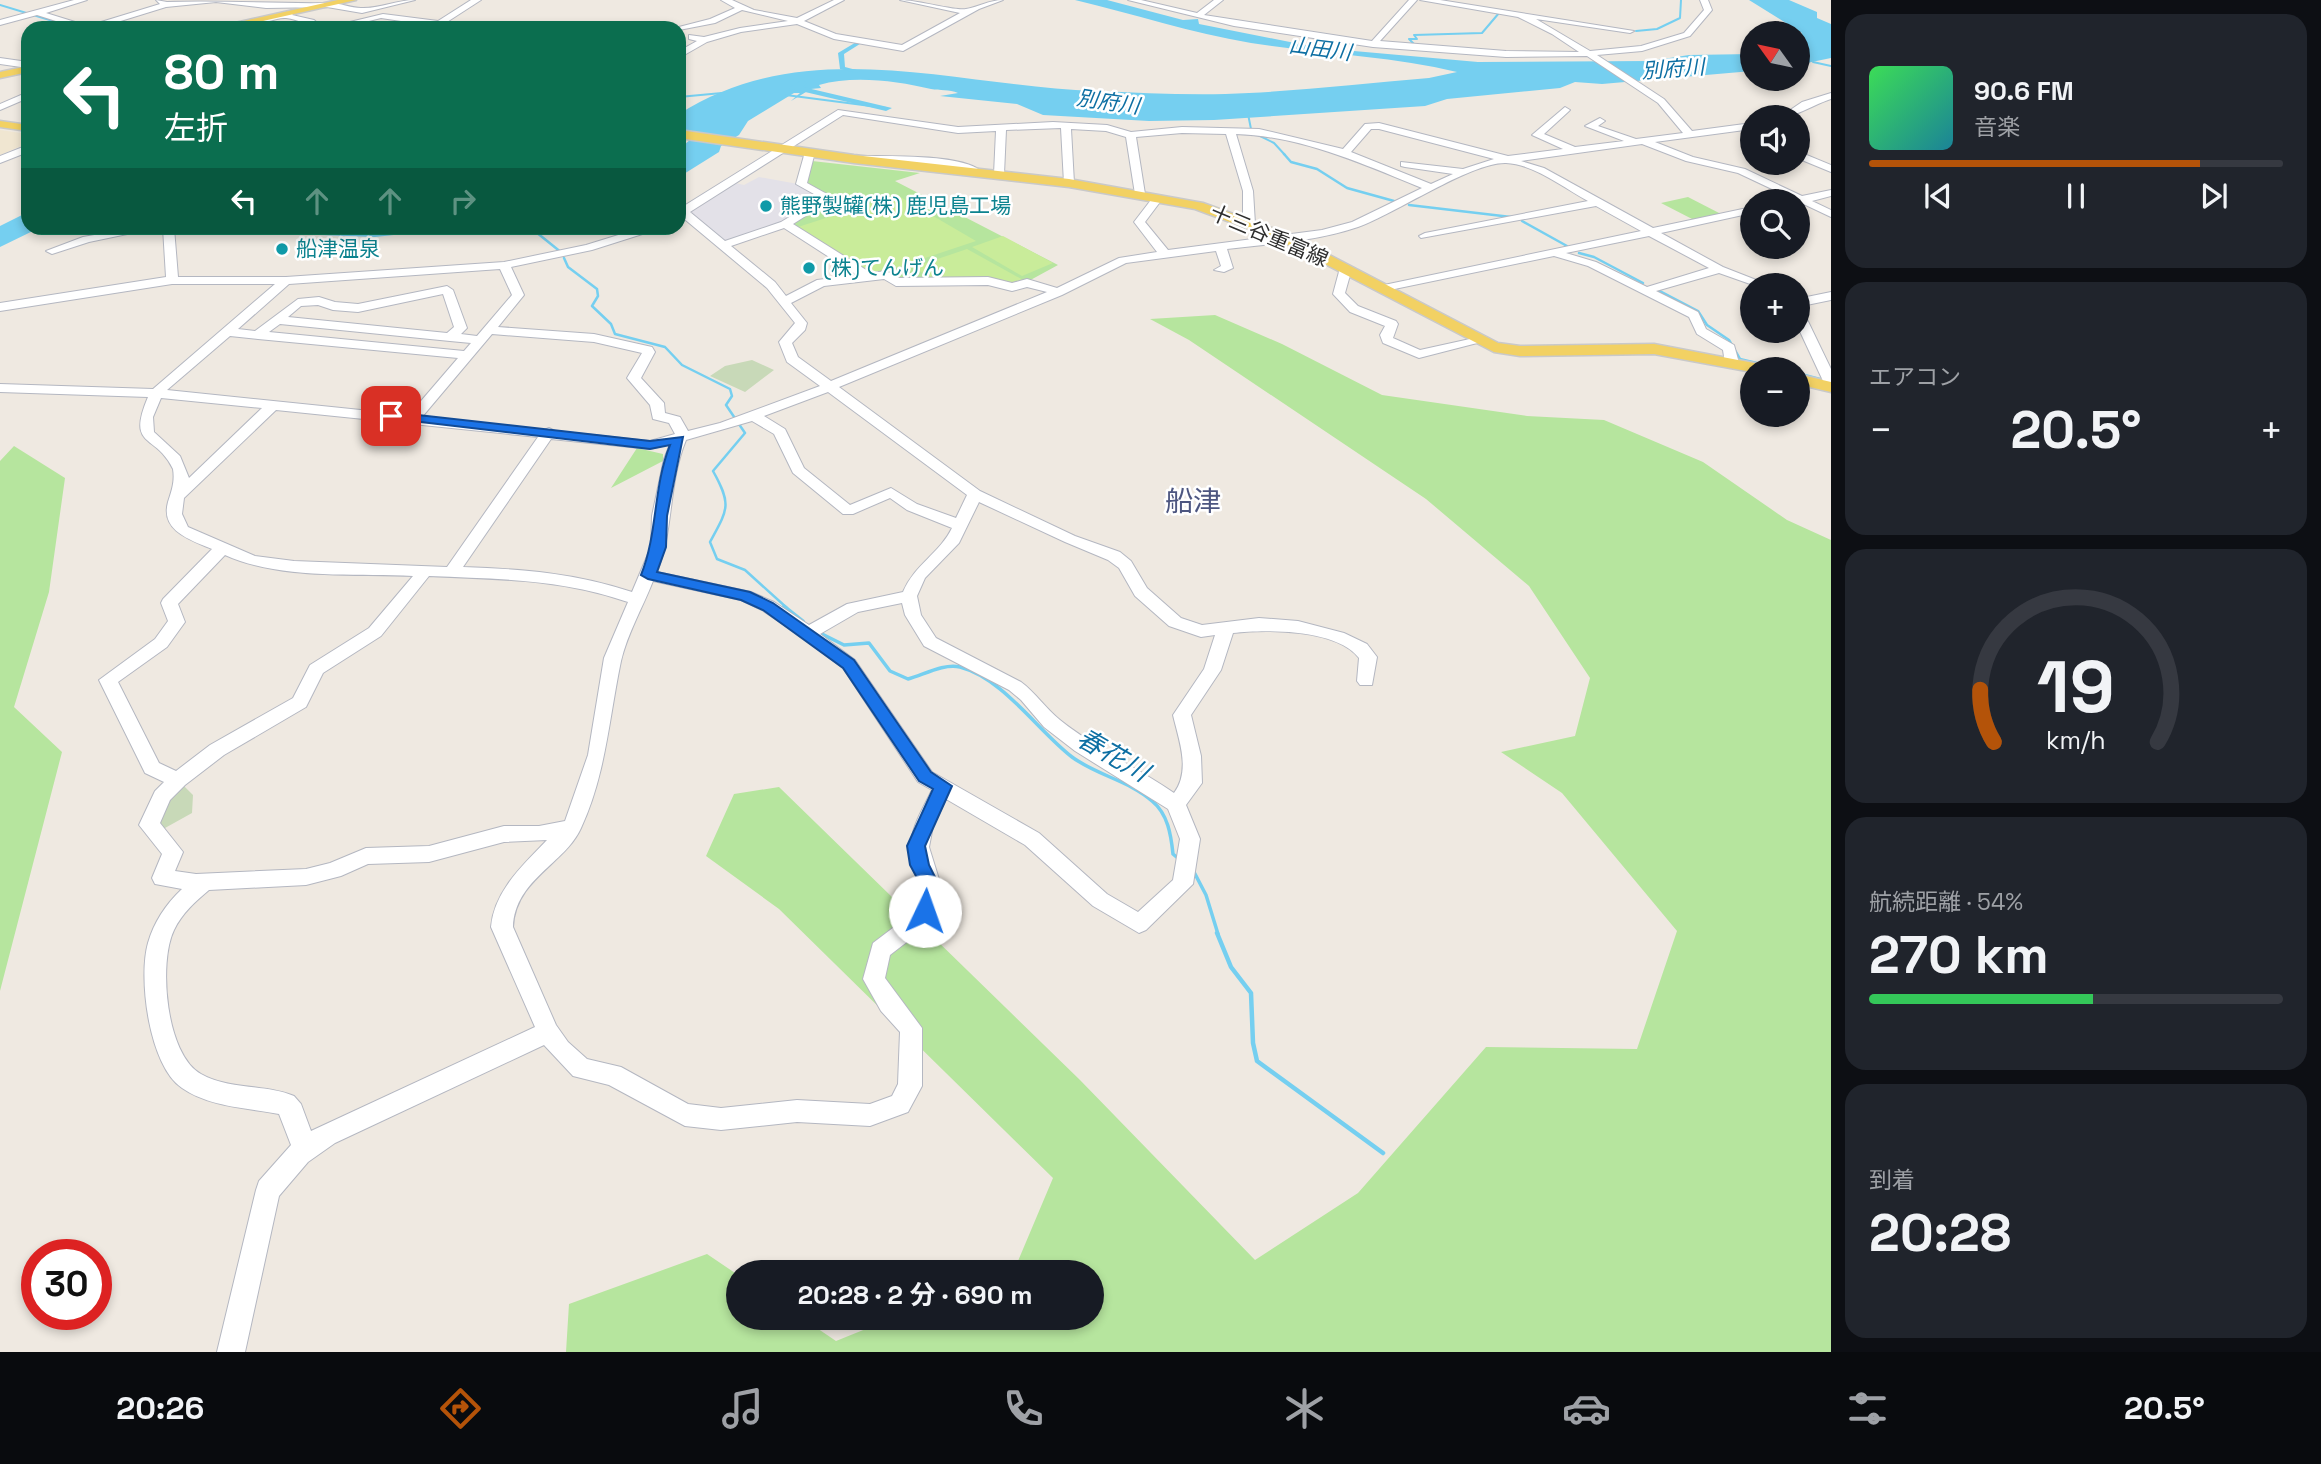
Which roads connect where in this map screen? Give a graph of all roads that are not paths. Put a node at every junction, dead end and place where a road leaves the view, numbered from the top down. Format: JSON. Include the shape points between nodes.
{"nodes":[{"id":1,"x":83,"y":0,"type":"edge"},
{"id":2,"x":215,"y":0,"type":"edge"},
{"id":3,"x":351,"y":0,"type":"edge"},
{"id":4,"x":411,"y":0,"type":"edge"},
{"id":5,"x":725,"y":0,"type":"edge"},
{"id":6,"x":840,"y":0,"type":"edge"},
{"id":7,"x":904,"y":0,"type":"edge"},
{"id":8,"x":999,"y":0,"type":"edge"},
{"id":9,"x":1132,"y":0,"type":"edge"},
{"id":10,"x":1219,"y":0,"type":"edge"},
{"id":11,"x":1413,"y":0,"type":"edge"},
{"id":12,"x":1424,"y":0,"type":"edge"},
{"id":13,"x":1704,"y":0,"type":"edge"},
{"id":14,"x":472,"y":1,"type":"edge"},
{"id":15,"x":162,"y":3,"type":"edge"},
{"id":16,"x":327,"y":5,"type":"junction"},
{"id":17,"x":741,"y":8,"type":"junction"},
{"id":18,"x":397,"y":9,"type":"junction"},
{"id":19,"x":370,"y":10,"type":"junction"},
{"id":20,"x":1521,"y":10,"type":"junction"},
{"id":21,"x":968,"y":12,"type":"junction"},
{"id":22,"x":33,"y":14,"type":"junction"},
{"id":23,"x":288,"y":15,"type":"junction"},
{"id":24,"x":383,"y":16,"type":"junction"},
{"id":25,"x":1198,"y":16,"type":"junction"},
{"id":26,"x":60,"y":21,"type":"edge"},
{"id":27,"x":109,"y":21,"type":"edge"},
{"id":28,"x":256,"y":21,"type":"edge"},
{"id":29,"x":269,"y":21,"type":"edge"},
{"id":30,"x":308,"y":21,"type":"edge"},
{"id":31,"x":358,"y":21,"type":"joint"},
{"id":32,"x":407,"y":21,"type":"edge"},
{"id":33,"x":443,"y":21,"type":"edge"},
{"id":34,"x":796,"y":22,"type":"junction"},
{"id":35,"x":0,"y":23,"type":"edge"},
{"id":36,"x":686,"y":23,"type":"edge"},
{"id":37,"x":686,"y":31,"type":"edge"},
{"id":38,"x":1630,"y":31,"type":"dead end"},
{"id":39,"x":704,"y":40,"type":"junction"},
{"id":40,"x":1373,"y":44,"type":"junction"},
{"id":41,"x":686,"y":52,"type":"edge"},
{"id":42,"x":1591,"y":56,"type":"junction"},
{"id":43,"x":0,"y":61,"type":"edge"},
{"id":44,"x":21,"y":66,"type":"edge"},
{"id":45,"x":21,"y":69,"type":"edge"},
{"id":46,"x":0,"y":75,"type":"edge"},
{"id":47,"x":1831,"y":96,"type":"edge"},
{"id":48,"x":21,"y":98,"type":"edge"},
{"id":49,"x":1803,"y":105,"type":"edge"},
{"id":50,"x":0,"y":107,"type":"edge"},
{"id":51,"x":1565,"y":110,"type":"dead end"},
{"id":52,"x":1600,"y":121,"type":"dead end"},
{"id":53,"x":0,"y":124,"type":"edge"},
{"id":54,"x":1066,"y":126,"type":"junction"},
{"id":55,"x":21,"y":127,"type":"edge"},
{"id":56,"x":1740,"y":128,"type":"edge"},
{"id":57,"x":1001,"y":130,"type":"junction"},
{"id":58,"x":1230,"y":130,"type":"junction"},
{"id":59,"x":686,"y":135,"type":"edge"},
{"id":60,"x":1131,"y":135,"type":"junction"},
{"id":61,"x":1690,"y":135,"type":"junction"},
{"id":62,"x":1443,"y":141,"type":"junction"},
{"id":63,"x":1637,"y":141,"type":"junction"},
{"id":64,"x":779,"y":148,"type":"junction"},
{"id":65,"x":1573,"y":150,"type":"junction"},
{"id":66,"x":21,"y":151,"type":"edge"},
{"id":67,"x":810,"y":152,"type":"junction"},
{"id":68,"x":1345,"y":153,"type":"junction"},
{"id":69,"x":1440,"y":153,"type":"dead end"},
{"id":70,"x":1831,"y":154,"type":"edge"},
{"id":71,"x":1810,"y":158,"type":"edge"},
{"id":72,"x":1510,"y":159,"type":"junction"},
{"id":73,"x":1810,"y":159,"type":"edge"},
{"id":74,"x":0,"y":160,"type":"edge"},
{"id":75,"x":1405,"y":164,"type":"dead end"},
{"id":76,"x":1831,"y":169,"type":"edge"},
{"id":77,"x":1464,"y":172,"type":"junction"},
{"id":78,"x":999,"y":174,"type":"junction"},
{"id":79,"x":1069,"y":183,"type":"junction"},
{"id":80,"x":1431,"y":188,"type":"junction"},
{"id":81,"x":1776,"y":189,"type":"edge"},
{"id":82,"x":1831,"y":193,"type":"edge"},
{"id":83,"x":1140,"y":194,"type":"junction"},
{"id":84,"x":1810,"y":197,"type":"edge"},
{"id":85,"x":1158,"y":198,"type":"junction"},
{"id":86,"x":1599,"y":202,"type":"junction"},
{"id":87,"x":1810,"y":205,"type":"edge"},
{"id":88,"x":686,"y":210,"type":"edge"},
{"id":89,"x":1740,"y":213,"type":"edge"},
{"id":90,"x":1831,"y":214,"type":"edge"},
{"id":91,"x":686,"y":217,"type":"edge"},
{"id":92,"x":785,"y":224,"type":"junction"},
{"id":93,"x":1249,"y":224,"type":"junction"},
{"id":94,"x":1650,"y":232,"type":"junction"},
{"id":95,"x":110,"y":235,"type":"edge"},
{"id":96,"x":169,"y":235,"type":"edge"},
{"id":97,"x":629,"y":235,"type":"edge"},
{"id":98,"x":1424,"y":236,"type":"dead end"},
{"id":99,"x":1286,"y":238,"type":"junction"},
{"id":100,"x":723,"y":245,"type":"junction"},
{"id":101,"x":1220,"y":247,"type":"junction"},
{"id":102,"x":52,"y":251,"type":"dead end"},
{"id":103,"x":1165,"y":254,"type":"junction"},
{"id":104,"x":1558,"y":254,"type":"junction"},
{"id":105,"x":504,"y":265,"type":"junction"},
{"id":106,"x":1346,"y":268,"type":"junction"},
{"id":107,"x":1220,"y":270,"type":"dead end"},
{"id":108,"x":1719,"y":270,"type":"junction"},
{"id":109,"x":867,"y":276,"type":"junction"},
{"id":110,"x":1740,"y":277,"type":"edge"},
{"id":111,"x":172,"y":280,"type":"junction"},
{"id":112,"x":286,"y":281,"type":"junction"},
{"id":113,"x":1384,"y":289,"type":"junction"},
{"id":114,"x":1645,"y":291,"type":"junction"},
{"id":115,"x":1058,"y":292,"type":"junction"},
{"id":116,"x":1831,"y":296,"type":"edge"},
{"id":117,"x":1810,"y":300,"type":"edge"},
{"id":118,"x":395,"y":301,"type":"junction"},
{"id":119,"x":785,"y":301,"type":"junction"},
{"id":120,"x":16,"y":305,"type":"junction"},
{"id":121,"x":0,"y":307,"type":"edge"},
{"id":122,"x":279,"y":320,"type":"junction"},
{"id":123,"x":0,"y":323,"type":"edge"},
{"id":124,"x":228,"y":332,"type":"junction"},
{"id":125,"x":403,"y":332,"type":"junction"},
{"id":126,"x":258,"y":335,"type":"junction"},
{"id":127,"x":486,"y":335,"type":"junction"},
{"id":128,"x":450,"y":337,"type":"junction"},
{"id":129,"x":1810,"y":339,"type":"edge"},
{"id":130,"x":1479,"y":341,"type":"junction"},
{"id":131,"x":388,"y":348,"type":"junction"},
{"id":132,"x":469,"y":355,"type":"junction"},
{"id":133,"x":1732,"y":363,"type":"junction"},
{"id":134,"x":1740,"y":365,"type":"edge"},
{"id":135,"x":1810,"y":381,"type":"edge"},
{"id":136,"x":1831,"y":385,"type":"edge"},
{"id":137,"x":29,"y":387,"type":"junction"},
{"id":138,"x":828,"y":387,"type":"junction"},
{"id":139,"x":0,"y":388,"type":"edge"},
{"id":140,"x":156,"y":393,"type":"junction"},
{"id":141,"x":0,"y":398,"type":"edge"},
{"id":142,"x":274,"y":404,"type":"junction"},
{"id":143,"x":750,"y":416,"type":"junction"},
{"id":144,"x":414,"y":418,"type":"junction"},
{"id":145,"x":550,"y":432,"type":"junction"},
{"id":146,"x":679,"y":440,"type":"junction"},
{"id":147,"x":975,"y":494,"type":"junction"},
{"id":148,"x":177,"y":497,"type":"junction"},
{"id":149,"x":962,"y":526,"type":"junction"},
{"id":150,"x":222,"y":548,"type":"junction"},
{"id":151,"x":425,"y":571,"type":"junction"},
{"id":152,"x":451,"y":573,"type":"junction"},
{"id":153,"x":648,"y":575,"type":"junction"},
{"id":154,"x":909,"y":596,"type":"junction"},
{"id":155,"x":636,"y":599,"type":"junction"},
{"id":156,"x":1226,"y":628,"type":"junction"},
{"id":157,"x":808,"y":633,"type":"junction"},
{"id":158,"x":1366,"y":681,"type":"dead end"},
{"id":159,"x":178,"y":780,"type":"junction"},
{"id":160,"x":943,"y":786,"type":"junction"},
{"id":161,"x":1175,"y":804,"type":"junction"},
{"id":162,"x":572,"y":827,"type":"junction"},
{"id":163,"x":204,"y":882,"type":"junction"},
{"id":164,"x":548,"y":1032,"type":"junction"},
{"id":165,"x":304,"y":1151,"type":"junction"},
{"id":166,"x":231,"y":1352,"type":"edge"}],
"edges":[{"from":1,"to":22,"type":"street"},
{"from":2,"to":15,"type":"street"},
{"from":2,"to":16,"type":"street","via":[[266,6]]},
{"from":3,"to":16,"type":"main road"},
{"from":4,"to":18,"type":"street"},
{"from":5,"to":17,"type":"street"},
{"from":6,"to":34,"type":"street"},
{"from":7,"to":21,"type":"street"},
{"from":8,"to":21,"type":"street"},
{"from":9,"to":25,"type":"street"},
{"from":10,"to":25,"type":"street"},
{"from":11,"to":40,"type":"street"},
{"from":12,"to":20,"type":"street"},
{"from":13,"to":42,"type":"street","via":[[1708,10],[1702,26],[1687,37]]},
{"from":14,"to":33,"type":"street"},
{"from":15,"to":27,"type":"street"},
{"from":16,"to":19,"type":"street"},
{"from":16,"to":23,"type":"main road"},
{"from":17,"to":34,"type":"street"},
{"from":17,"to":36,"type":"street"},
{"from":18,"to":19,"type":"street"},
{"from":18,"to":24,"type":"street"},
{"from":19,"to":31,"type":"street"},
{"from":20,"to":38,"type":"street"},
{"from":20,"to":42,"type":"street"},
{"from":21,"to":34,"type":"street","via":[[904,48],[834,36]]},
{"from":22,"to":26,"type":"street"},
{"from":22,"to":35,"type":"street"},
{"from":23,"to":28,"type":"main road"},
{"from":23,"to":29,"type":"street"},
{"from":23,"to":30,"type":"street"},
{"from":24,"to":31,"type":"street"},
{"from":24,"to":32,"type":"street"},
{"from":25,"to":40,"type":"street"},
{"from":34,"to":39,"type":"street"},
{"from":37,"to":39,"type":"street"},
{"from":39,"to":41,"type":"street"},
{"from":40,"to":42,"type":"street"},
{"from":42,"to":61,"type":"street","via":[[1661,101]]},
{"from":43,"to":44,"type":"street"},
{"from":45,"to":46,"type":"main road"},
{"from":47,"to":49,"type":"street"},
{"from":48,"to":50,"type":"street"},
{"from":51,"to":65,"type":"street","via":[[1537,135]]},
{"from":52,"to":63,"type":"street","via":[[1590,126]]},
{"from":53,"to":55,"type":"main road"},
{"from":54,"to":57,"type":"street"},
{"from":54,"to":60,"type":"street","via":[[1107,128]]},
{"from":54,"to":79,"type":"street"},
{"from":56,"to":61,"type":"street"},
{"from":57,"to":64,"type":"street","via":[[940,129],[841,112]]},
{"from":57,"to":78,"type":"street"},
{"from":58,"to":60,"type":"street"},
{"from":58,"to":68,"type":"street","via":[[1273,134]]},
{"from":58,"to":93,"type":"street","via":[[1248,191]]},
{"from":59,"to":64,"type":"main road","name":"十三谷重富線"},
{"from":60,"to":83,"type":"street"},
{"from":61,"to":63,"type":"street"},
{"from":62,"to":68,"type":"street","via":[[1396,128],[1368,126]]},
{"from":62,"to":69,"type":"street"},
{"from":62,"to":72,"type":"street"},
{"from":63,"to":65,"type":"street"},
{"from":63,"to":81,"type":"street","via":[[1741,171]]},
{"from":64,"to":67,"type":"main road","name":"十三谷重富線"},
{"from":64,"to":88,"type":"street"},
{"from":65,"to":72,"type":"street"},
{"from":66,"to":74,"type":"street"},
{"from":67,"to":78,"type":"main road","name":"十三谷重富線"},
{"from":67,"to":92,"type":"street","via":[[801,184],[829,198]]},
{"from":68,"to":80,"type":"street"},
{"from":70,"to":71,"type":"street"},
{"from":72,"to":77,"type":"street"},
{"from":72,"to":86,"type":"street"},
{"from":73,"to":76,"type":"street"},
{"from":75,"to":77,"type":"street"},
{"from":77,"to":80,"type":"street"},
{"from":78,"to":79,"type":"main road","name":"十三谷重富線"},
{"from":79,"to":83,"type":"main road","name":"十三谷重富線"},
{"from":80,"to":99,"type":"street","via":[[1356,224]]},
{"from":82,"to":84,"type":"street"},
{"from":83,"to":85,"type":"main road","name":"十三谷重富線"},
{"from":85,"to":93,"type":"main road","name":"十三谷重富線"},
{"from":85,"to":103,"type":"street","via":[[1139,222]]},
{"from":86,"to":94,"type":"street"},
{"from":86,"to":98,"type":"street"},
{"from":87,"to":90,"type":"street"},
{"from":89,"to":94,"type":"street"},
{"from":91,"to":100,"type":"street"},
{"from":92,"to":100,"type":"street"},
{"from":92,"to":109,"type":"street"},
{"from":93,"to":99,"type":"main road","name":"十三谷重富線"},
{"from":94,"to":104,"type":"street"},
{"from":94,"to":108,"type":"street"},
{"from":95,"to":102,"type":"street"},
{"from":96,"to":111,"type":"street"},
{"from":97,"to":105,"type":"street"},
{"from":99,"to":101,"type":"street"},
{"from":99,"to":106,"type":"main road","name":"十三谷重富線"},
{"from":100,"to":119,"type":"street"},
{"from":101,"to":103,"type":"street"},
{"from":101,"to":107,"type":"street","via":[[1227,268]]},
{"from":103,"to":115,"type":"street","via":[[1123,260]]},
{"from":104,"to":113,"type":"street"},
{"from":104,"to":114,"type":"street","via":[[1592,264]]},
{"from":105,"to":112,"type":"street"},
{"from":105,"to":127,"type":"street","via":[[518,295]]},
{"from":106,"to":113,"type":"main road","name":"十三谷重富線"},
{"from":106,"to":130,"type":"street","via":[[1339,294],[1354,309],[1392,324],[1387,340],[1399,348],[1419,354]]},
{"from":108,"to":110,"type":"street"},
{"from":108,"to":114,"type":"street"},
{"from":109,"to":115,"type":"street","via":[[886,275],[897,282],[1027,284]]},
{"from":109,"to":119,"type":"street","via":[[821,283]]},
{"from":111,"to":112,"type":"street"},
{"from":111,"to":120,"type":"street"},
{"from":112,"to":124,"type":"street"},
{"from":113,"to":130,"type":"main road","name":"十三谷重富線"},
{"from":114,"to":133,"type":"street","via":[[1694,315],[1700,331],[1729,348]]},
{"from":115,"to":138,"type":"street"},
{"from":116,"to":117,"type":"street"},
{"from":118,"to":122,"type":"street","via":[[358,308],[319,301],[298,303]]},
{"from":118,"to":125,"type":"street"},
{"from":118,"to":128,"type":"street","via":[[447,290],[461,328]]},
{"from":119,"to":138,"type":"street","via":[[801,323],[785,342],[786,348],[792,359]]},
{"from":120,"to":121,"type":"street"},
{"from":120,"to":123,"type":"street"},
{"from":122,"to":125,"type":"street"},
{"from":122,"to":126,"type":"street"},
{"from":124,"to":126,"type":"street"},
{"from":124,"to":140,"type":"street"},
{"from":125,"to":128,"type":"street"},
{"from":125,"to":131,"type":"street"},
{"from":126,"to":131,"type":"street"},
{"from":127,"to":128,"type":"street"},
{"from":127,"to":132,"type":"street"},
{"from":127,"to":146,"type":"street","via":[[594,338],[647,350],[634,378],[657,403],[658,416],[675,420],[682,434]]},
{"from":129,"to":136,"type":"street"},
{"from":130,"to":133,"type":"main road","name":"十三谷重富線","via":[[1520,351],[1654,349]]},
{"from":131,"to":132,"type":"street"},
{"from":132,"to":144,"type":"street"},
{"from":133,"to":134,"type":"main road","name":"十三谷重富線"},
{"from":135,"to":136,"type":"main road"},
{"from":137,"to":139,"type":"street"},
{"from":137,"to":140,"type":"street"},
{"from":137,"to":141,"type":"street"},
{"from":138,"to":143,"type":"street"},
{"from":138,"to":147,"type":"street"},
{"from":140,"to":142,"type":"street"},
{"from":140,"to":148,"type":"street","via":[[146,417],[147,433],[179,465],[182,478]]},
{"from":142,"to":144,"type":"street"},
{"from":142,"to":148,"type":"street"},
{"from":143,"to":146,"type":"street"},
{"from":143,"to":149,"type":"street","via":[[780,432],[798,470],[848,511],[891,492],[912,507]]},
{"from":144,"to":145,"type":"street"},
{"from":145,"to":146,"type":"street","via":[[650,445]]},
{"from":145,"to":152,"type":"street"},
{"from":146,"to":153,"type":"street","via":[[662,504],[659,547]]},
{"from":147,"to":149,"type":"street"},
{"from":147,"to":156,"type":"street","via":[[1114,556],[1141,592],[1175,622],[1200,631]]},
{"from":148,"to":150,"type":"street","via":[[176,523]]},
{"from":149,"to":154,"type":"street","via":[[918,576]]},
{"from":150,"to":151,"type":"street","via":[[252,561],[279,565]]},
{"from":150,"to":159,"type":"street","via":[[169,603],[177,622],[171,634],[108,680],[152,768]]},
{"from":151,"to":152,"type":"street"},
{"from":151,"to":159,"type":"street","via":[[375,632],[316,669],[300,702],[217,750]]},
{"from":152,"to":155,"type":"street","via":[[537,575],[591,584]]},
{"from":153,"to":155,"type":"street"},
{"from":153,"to":157,"type":"street","via":[[764,596]]},
{"from":154,"to":157,"type":"street","via":[[853,608]]},
{"from":154,"to":161,"type":"street","via":[[913,615],[930,642],[1015,686],[1071,738]]},
{"from":155,"to":162,"type":"street","via":[[613,658],[597,755]]},
{"from":156,"to":158,"type":"street","via":[[1285,626],[1338,637],[1368,657]]},
{"from":156,"to":161,"type":"street","via":[[1212,670],[1182,715],[1192,756],[1192,783]]},
{"from":157,"to":160,"type":"street","via":[[849,664],[925,777]]},
{"from":159,"to":163,"type":"street","via":[[162,796],[149,825],[173,852],[162,878]]},
{"from":160,"to":161,"type":"street","via":[[1032,839],[1100,900],[1139,924],[1183,884],[1190,839]]},
{"from":160,"to":164,"type":"street","via":[[916,846],[932,889],[925,911],[910,930],[881,950],[874,979],[911,1028],[909,1086],[892,1110],[870,1115],[797,1111],[721,1119],[685,1115],[613,1075],[581,1068]]},
{"from":162,"to":163,"type":"street","via":[[539,834],[504,834],[429,854],[366,856],[306,877]]},
{"from":162,"to":164,"type":"street","via":[[522,881],[503,911],[502,927]]},
{"from":163,"to":165,"type":"street","via":[[180,900],[157,942],[155,989],[165,1040],[183,1076],[216,1091],[286,1104],[293,1112]]},
{"from":164,"to":165,"type":"street","via":[[350,1124]]},
{"from":165,"to":166,"type":"street","via":[[268,1190]]}]}
